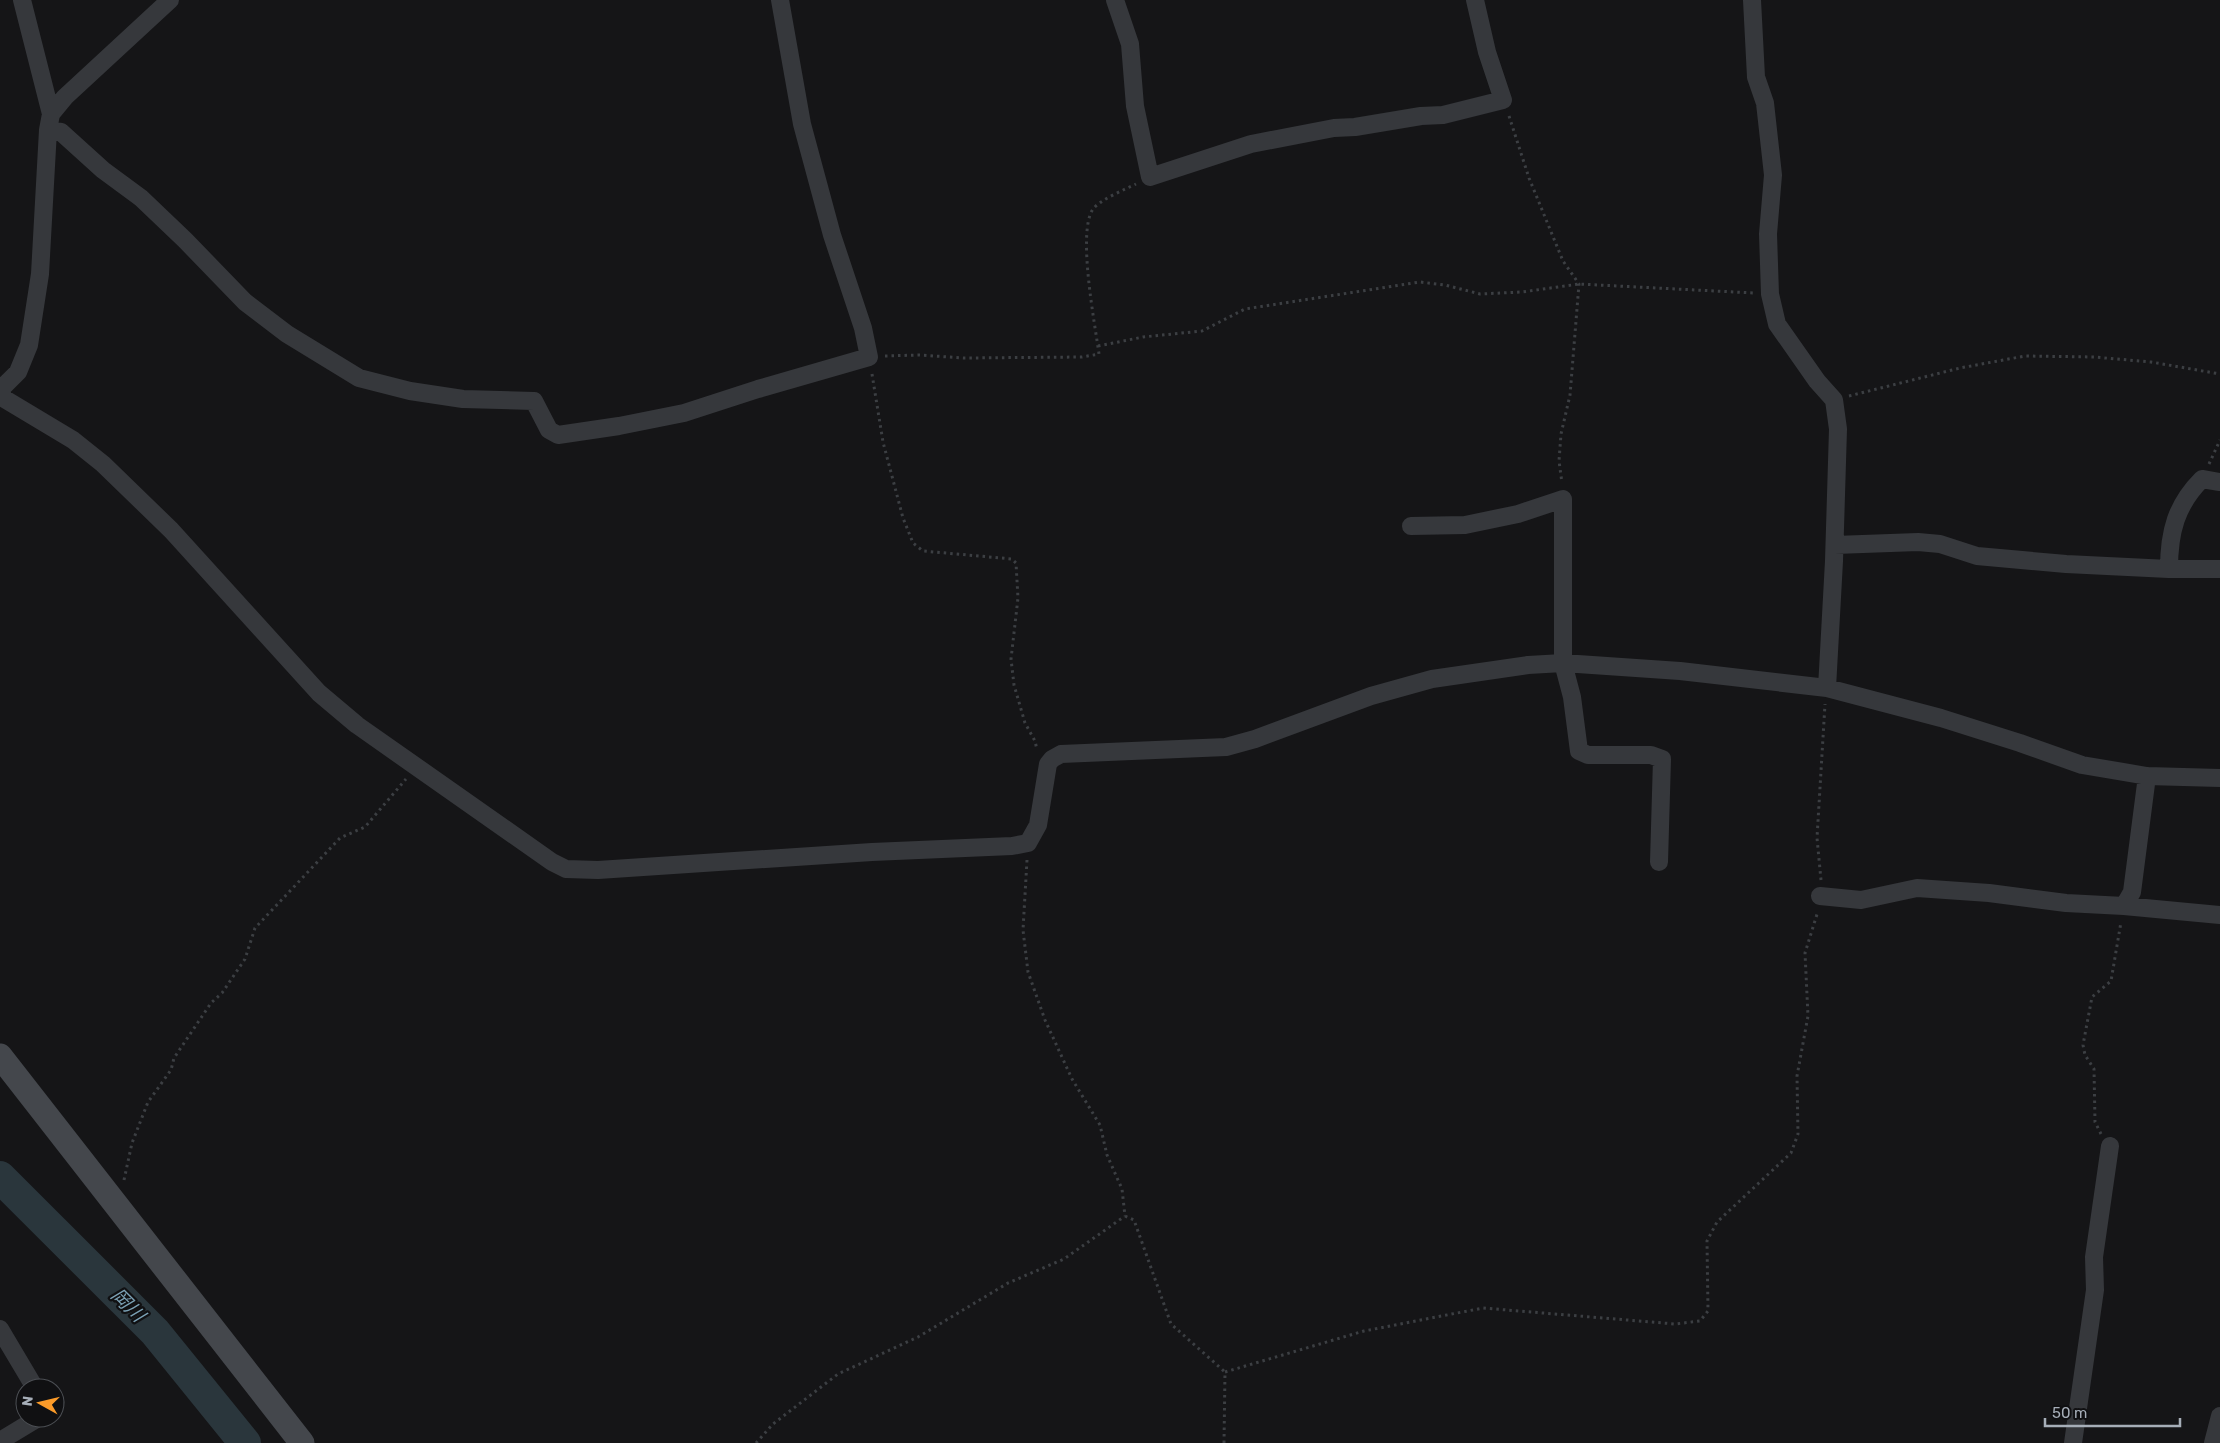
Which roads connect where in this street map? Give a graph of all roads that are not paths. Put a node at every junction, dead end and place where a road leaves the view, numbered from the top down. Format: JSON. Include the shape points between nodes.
{"nodes":[{"id":1,"x":22,"y":0,"type":"edge"},
{"id":2,"x":170,"y":0,"type":"edge"},
{"id":3,"x":780,"y":0,"type":"edge"},
{"id":4,"x":1115,"y":0,"type":"edge"},
{"id":5,"x":1475,"y":0,"type":"edge"},
{"id":6,"x":1752,"y":0,"type":"edge"},
{"id":7,"x":49,"y":122,"type":"junction"},
{"id":8,"x":1,"y":390,"type":"edge"},
{"id":9,"x":2220,"y":482,"type":"edge"},
{"id":10,"x":1411,"y":526,"type":"dead end"},
{"id":11,"x":1835,"y":544,"type":"junction"},
{"id":12,"x":2220,"y":568,"type":"edge"},
{"id":13,"x":2169,"y":569,"type":"junction"},
{"id":14,"x":1563,"y":662,"type":"junction"},
{"id":15,"x":1827,"y":688,"type":"junction"},
{"id":16,"x":2147,"y":776,"type":"junction"},
{"id":17,"x":2220,"y":778,"type":"edge"},
{"id":18,"x":1659,"y":862,"type":"dead end"},
{"id":19,"x":1820,"y":896,"type":"road end"},
{"id":20,"x":2124,"y":906,"type":"junction"},
{"id":21,"x":2220,"y":915,"type":"edge"},
{"id":22,"x":0,"y":1056,"type":"edge"},
{"id":23,"x":2110,"y":1146,"type":"road end"},
{"id":24,"x":0,"y":1329,"type":"edge"},
{"id":25,"x":29,"y":1378,"type":"edge"},
{"id":26,"x":2220,"y":1416,"type":"edge"},
{"id":27,"x":21,"y":1428,"type":"edge"},
{"id":28,"x":0,"y":1441,"type":"edge"},
{"id":29,"x":302,"y":1443,"type":"edge"},
{"id":30,"x":2073,"y":1443,"type":"edge"},
{"id":31,"x":2213,"y":1443,"type":"edge"}],
"edges":[{"from":1,"to":7,"type":"street"},
{"from":2,"to":7,"type":"street","via":[[64,97]]},
{"from":3,"to":7,"type":"street","via":[[802,124],[869,357],[684,413],[619,426],[558,435],[549,430],[534,401],[463,399],[410,391],[358,378],[287,334],[245,302],[141,198],[103,170]]},
{"from":4,"to":5,"type":"street","via":[[1130,44],[1135,106],[1150,177],[1251,144],[1334,128],[1444,115],[1504,100],[1487,52]]},
{"from":6,"to":11,"type":"street","via":[[1756,77],[1765,103],[1773,175],[1768,234],[1770,294],[1777,324],[1834,400],[1838,429]]},
{"from":7,"to":8,"type":"street","via":[[40,274],[29,345],[18,372]]},
{"from":8,"to":14,"type":"street","via":[[4,398],[73,440],[104,464],[171,530],[319,693],[357,725],[566,869],[598,870],[1028,843],[1038,825],[1048,764],[1061,754],[1226,747],[1371,696],[1432,679]]},
{"from":9,"to":13,"type":"street","via":[[2202,478],[2187,494],[2172,531]]},
{"from":10,"to":14,"type":"street","via":[[1465,525],[1518,514],[1563,499]]},
{"from":11,"to":13,"type":"street","via":[[1918,542],[1940,544],[1977,556]]},
{"from":11,"to":15,"type":"street"},
{"from":12,"to":13,"type":"street"},
{"from":14,"to":15,"type":"street","via":[[1680,671]]},
{"from":14,"to":18,"type":"street","via":[[1572,697],[1579,751],[1588,755],[1651,755],[1662,759]]},
{"from":15,"to":16,"type":"street","via":[[1941,718],[2082,765]]},
{"from":16,"to":17,"type":"street"},
{"from":16,"to":20,"type":"street","via":[[2132,892]]},
{"from":19,"to":20,"type":"street","via":[[1861,900],[1918,888],[1989,893],[2066,904]]},
{"from":20,"to":21,"type":"street"},
{"from":22,"to":29,"type":"street"},
{"from":23,"to":30,"type":"street"},
{"from":24,"to":25,"type":"street"},
{"from":26,"to":31,"type":"street"},
{"from":27,"to":28,"type":"street"}]}
